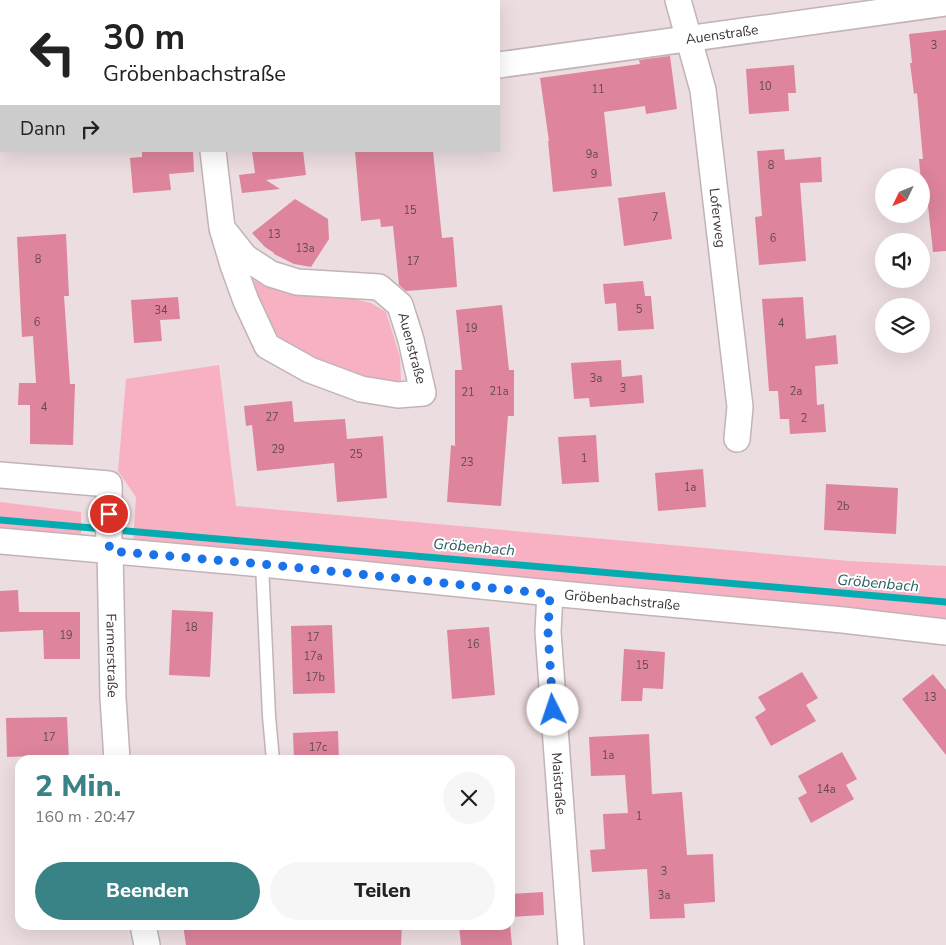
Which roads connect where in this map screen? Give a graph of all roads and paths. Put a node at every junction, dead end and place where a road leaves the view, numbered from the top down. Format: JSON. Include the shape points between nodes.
{"nodes":[{"id":1,"x":678,"y":0,"type":"edge"},
{"id":2,"x":946,"y":3,"type":"edge"},
{"id":3,"x":689,"y":39,"type":"junction"},
{"id":4,"x":500,"y":65,"type":"edge"},
{"id":5,"x":213,"y":152,"type":"edge"},
{"id":6,"x":222,"y":228,"type":"junction"},
{"id":7,"x":737,"y":439,"type":"dead end"},
{"id":8,"x":0,"y":474,"type":"edge"},
{"id":9,"x":109,"y":526,"type":"junction"},
{"id":10,"x":0,"y":541,"type":"edge"},
{"id":11,"x":262,"y":564,"type":"junction"},
{"id":12,"x":550,"y":594,"type":"junction"},
{"id":13,"x":946,"y":632,"type":"edge"},
{"id":14,"x":117,"y":755,"type":"edge"},
{"id":15,"x":273,"y":755,"type":"edge"},
{"id":16,"x":144,"y":930,"type":"edge"},
{"id":17,"x":147,"y":945,"type":"edge"},
{"id":18,"x":571,"y":945,"type":"edge"}],
"edges":[{"from":1,"to":3,"type":"street","name":"Loferweg"},
{"from":2,"to":3,"type":"street","name":"Auenstraße"},
{"from":3,"to":4,"type":"street","name":"Auenstraße"},
{"from":3,"to":7,"type":"street","name":"Loferweg","via":[[703,90],[708,128],[740,407]]},
{"from":5,"to":6,"type":"street","name":"Auenstraße"},
{"from":6,"to":6,"type":"street","name":"Auenstraße","via":[[246,301],[267,346],[310,370],[361,389],[398,395],[423,392],[400,305],[379,287],[297,282],[271,274],[245,257]]},
{"from":8,"to":9,"type":"street","via":[[109,484]]},
{"from":9,"to":10,"type":"street","name":"Gröbenbachstraße"},
{"from":9,"to":11,"type":"street","name":"Gröbenbachstraße"},
{"from":9,"to":14,"type":"street","name":"Farmerstraße"},
{"from":11,"to":12,"type":"street","name":"Gröbenbachstraße"},
{"from":11,"to":15,"type":"lane"},
{"from":12,"to":13,"type":"street","name":"Gröbenbachstraße"},
{"from":12,"to":18,"type":"street","name":"Maistraße","via":[[548,632]]},
{"from":16,"to":17,"type":"street"}]}
